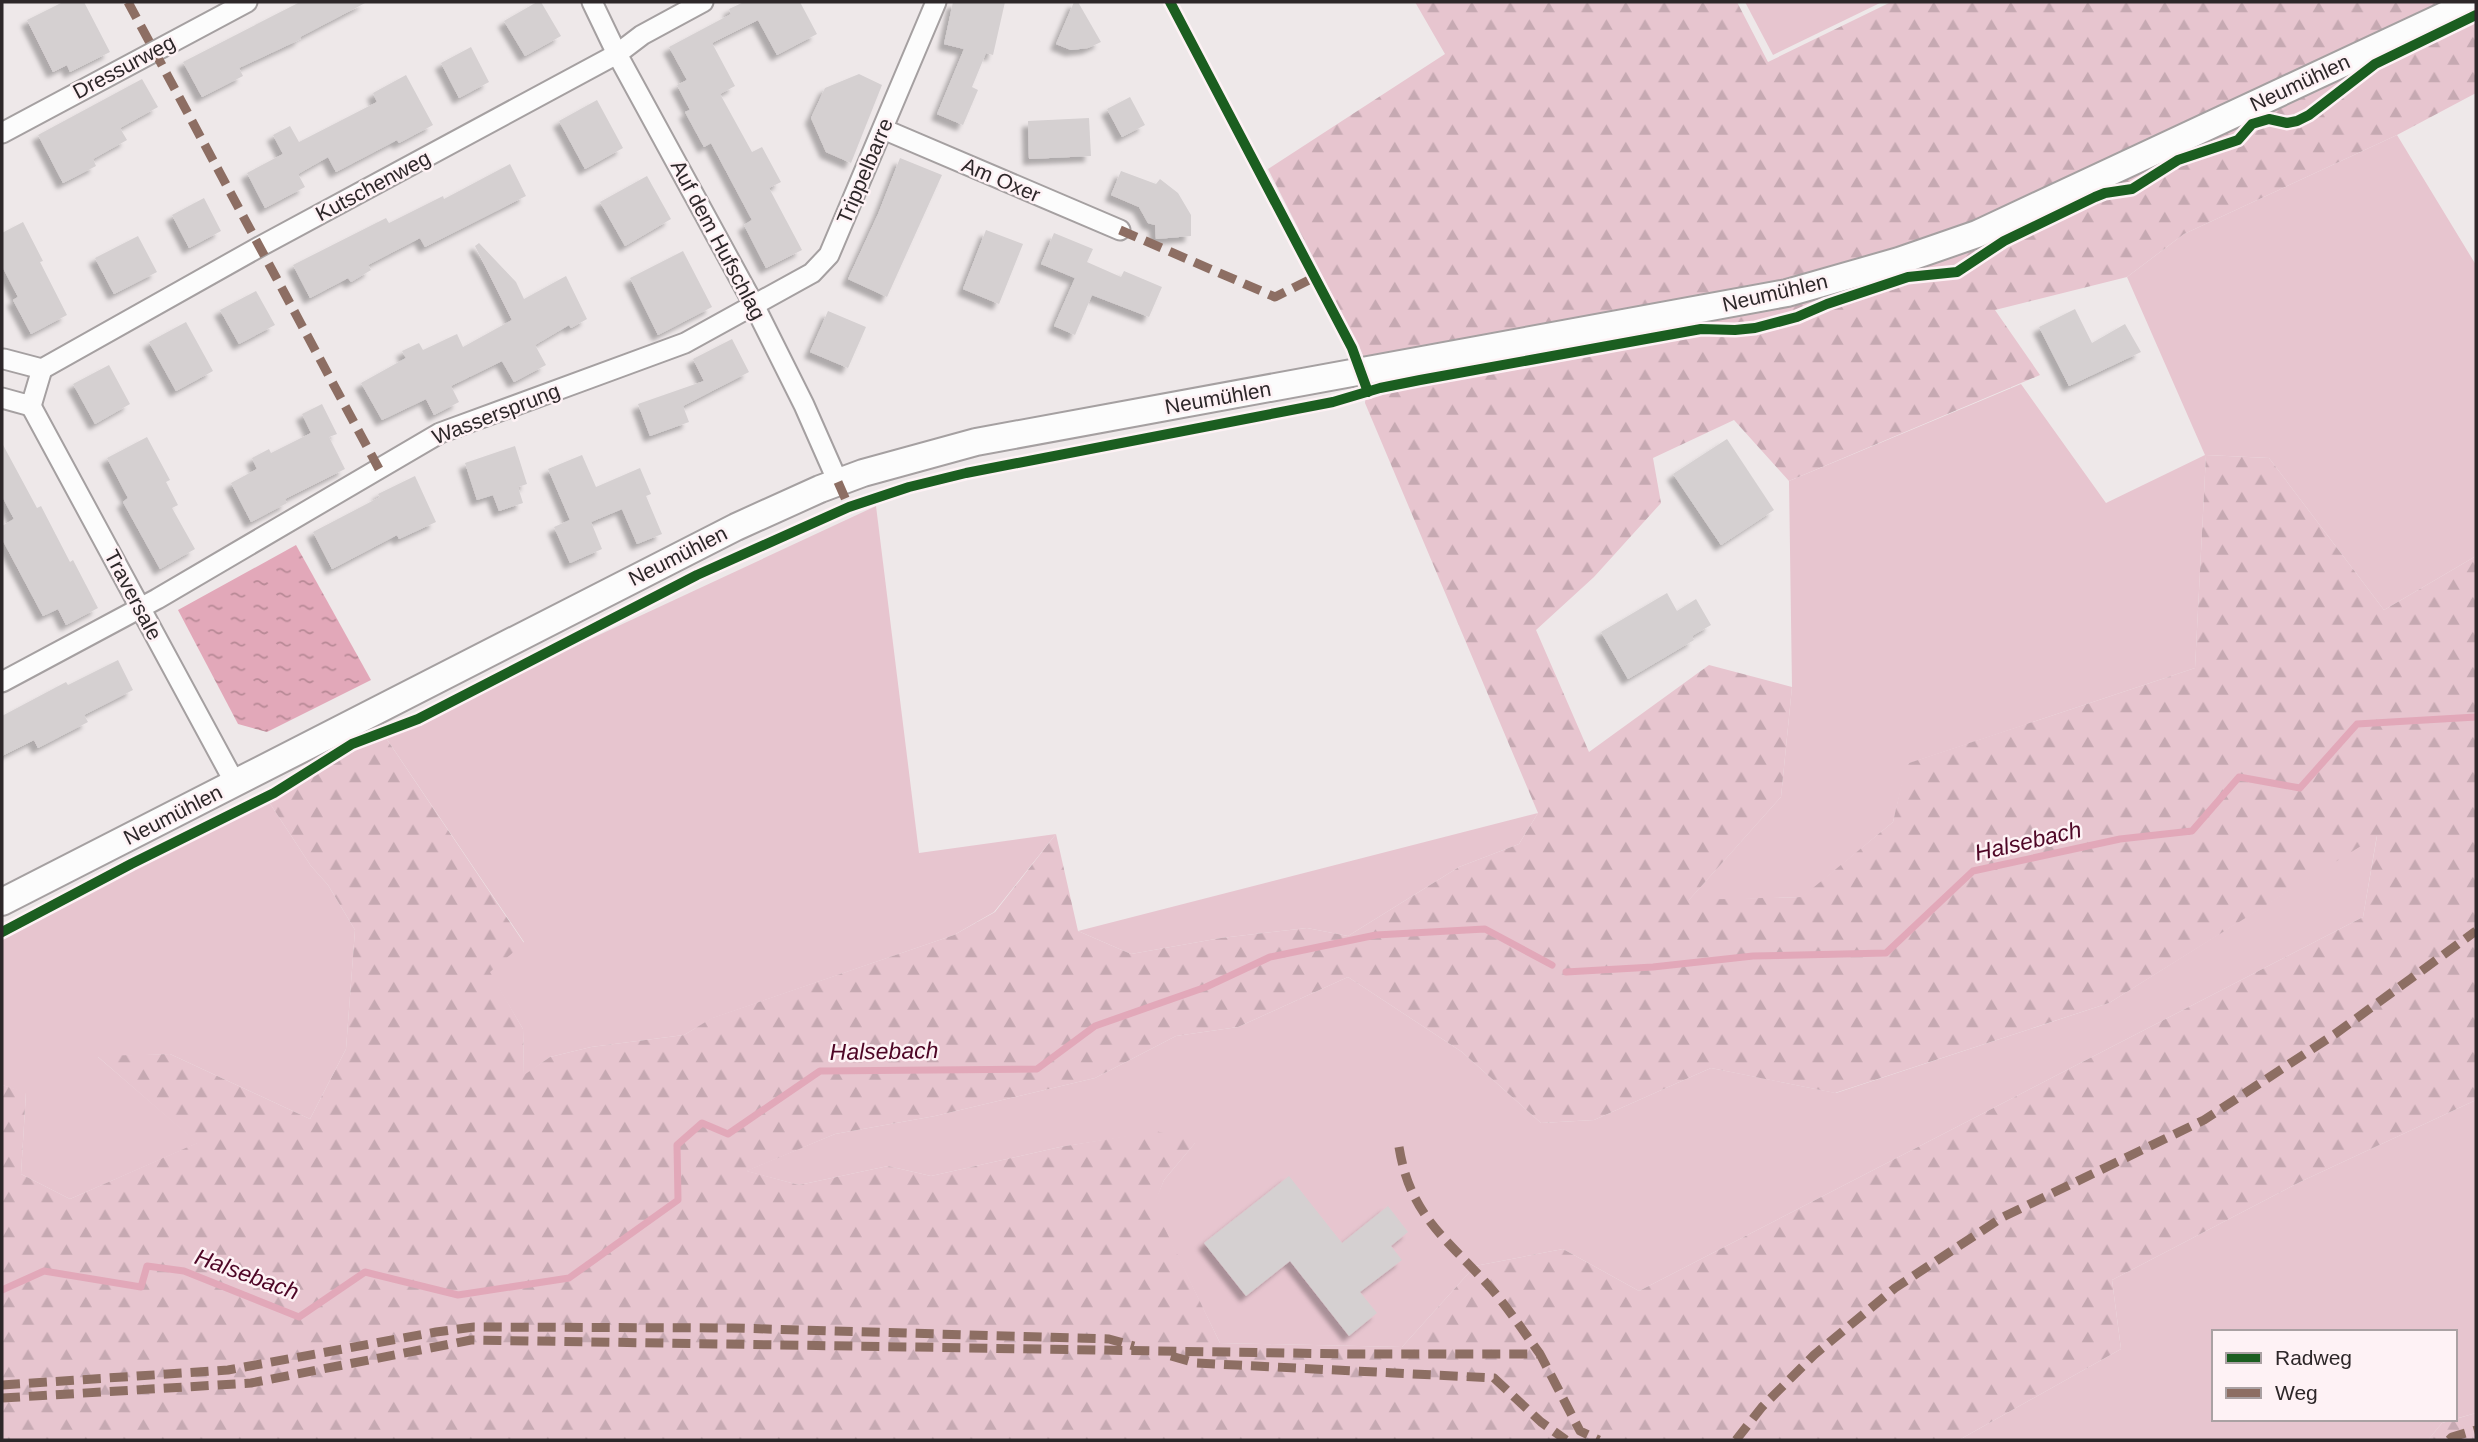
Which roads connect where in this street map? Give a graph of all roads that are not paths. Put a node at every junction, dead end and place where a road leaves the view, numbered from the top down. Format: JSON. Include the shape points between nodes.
{"nodes":[{"id":1,"x":247,"y":2,"type":"edge"},
{"id":2,"x":592,"y":2,"type":"edge"},
{"id":3,"x":704,"y":2,"type":"edge"},
{"id":4,"x":936,"y":2,"type":"edge"},
{"id":5,"x":2474,"y":2,"type":"edge"},
{"id":6,"x":617,"y":54,"type":"junction"},
{"id":7,"x":883,"y":129,"type":"junction"},
{"id":8,"x":2,"y":134,"type":"edge"},
{"id":9,"x":1120,"y":230,"type":"dead end"},
{"id":10,"x":754,"y":305,"type":"junction"},
{"id":11,"x":3,"y":361,"type":"edge"},
{"id":12,"x":41,"y":369,"type":"junction"},
{"id":13,"x":2,"y":398,"type":"edge"},
{"id":14,"x":31,"y":407,"type":"junction"},
{"id":15,"x":838,"y":482,"type":"junction"},
{"id":16,"x":139,"y":608,"type":"junction"},
{"id":17,"x":2,"y":682,"type":"edge"},
{"id":18,"x":235,"y":783,"type":"junction"},
{"id":19,"x":2,"y":902,"type":"edge"}],
"edges":[{"from":1,"to":8,"type":"street","name":"Dressurweg"},
{"from":2,"to":6,"type":"street","name":"Auf dem Hufschlag"},
{"from":3,"to":6,"type":"street","name":"Kutschenweg"},
{"from":4,"to":7,"type":"street","name":"Trippelbarre"},
{"from":5,"to":15,"type":"street","name":"Neumühlen","via":[[1976,234],[1899,261],[1787,293],[976,442]]},
{"from":6,"to":10,"type":"street","name":"Auf dem Hufschlag"},
{"from":6,"to":12,"type":"street","name":"Kutschenweg"},
{"from":7,"to":9,"type":"street","name":"Am Oxer"},
{"from":7,"to":10,"type":"street","name":"Trippelbarre","via":[[829,254],[812,273]]},
{"from":10,"to":15,"type":"street","name":"Auf dem Hufschlag"},
{"from":10,"to":16,"type":"street","name":"Wassersprung","via":[[685,343],[440,433]]},
{"from":11,"to":12,"type":"street"},
{"from":12,"to":14,"type":"street"},
{"from":13,"to":14,"type":"street"},
{"from":14,"to":16,"type":"street","name":"Traversale"},
{"from":15,"to":18,"type":"street","name":"Neumühlen","via":[[736,527]]},
{"from":16,"to":17,"type":"street","name":"Wassersprung"},
{"from":16,"to":18,"type":"street","name":"Traversale"},
{"from":18,"to":19,"type":"street","name":"Neumühlen"}]}
